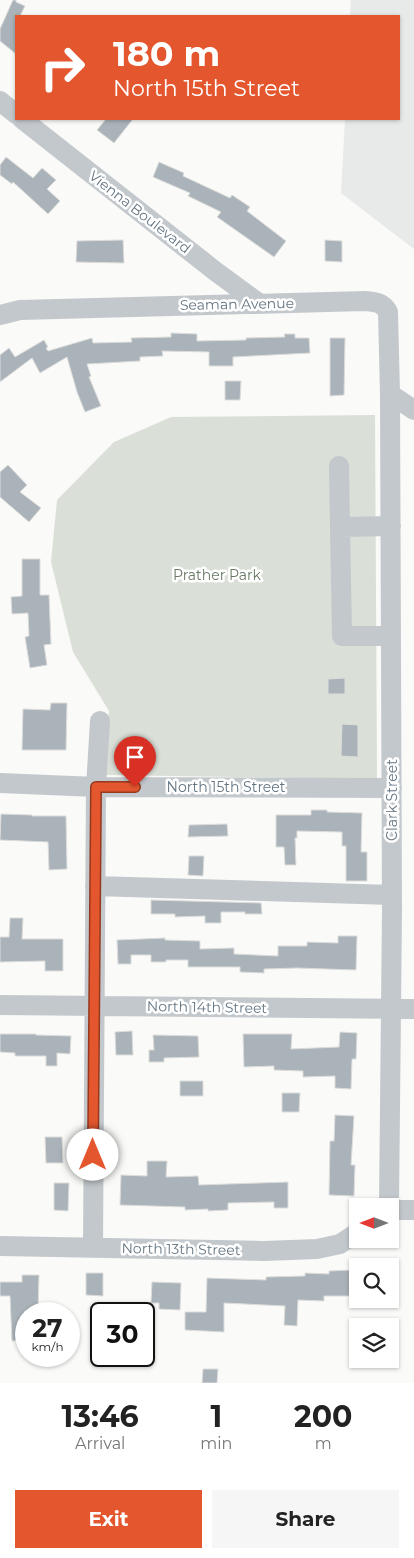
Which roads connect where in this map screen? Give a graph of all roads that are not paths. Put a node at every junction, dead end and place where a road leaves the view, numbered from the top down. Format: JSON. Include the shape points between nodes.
{"nodes":[{"id":1,"x":0,"y":102,"type":"edge"},
{"id":2,"x":15,"y":113,"type":"edge"},
{"id":3,"x":23,"y":120,"type":"edge"},
{"id":4,"x":260,"y":304,"type":"junction"},
{"id":5,"x":0,"y":315,"type":"edge"},
{"id":6,"x":390,"y":394,"type":"junction"},
{"id":7,"x":414,"y":410,"type":"edge"},
{"id":8,"x":339,"y":466,"type":"dead end"},
{"id":9,"x":391,"y":526,"type":"junction"},
{"id":10,"x":340,"y":527,"type":"junction"},
{"id":11,"x":391,"y":636,"type":"junction"},
{"id":12,"x":100,"y":721,"type":"dead end"},
{"id":13,"x":0,"y":783,"type":"edge"},
{"id":14,"x":96,"y":787,"type":"junction"},
{"id":15,"x":392,"y":788,"type":"junction"},
{"id":16,"x":95,"y":886,"type":"junction"},
{"id":17,"x":392,"y":894,"type":"junction"},
{"id":18,"x":0,"y":1005,"type":"edge"},
{"id":19,"x":94,"y":1006,"type":"junction"},
{"id":20,"x":390,"y":1009,"type":"junction"},
{"id":21,"x":414,"y":1009,"type":"edge"},
{"id":22,"x":389,"y":1198,"type":"edge"},
{"id":23,"x":399,"y":1210,"type":"edge"},
{"id":24,"x":414,"y":1210,"type":"edge"},
{"id":25,"x":349,"y":1238,"type":"edge"},
{"id":26,"x":0,"y":1246,"type":"edge"},
{"id":27,"x":93,"y":1248,"type":"junction"}],
"edges":[{"from":1,"to":2,"type":"street"},
{"from":3,"to":4,"type":"street","name":"Vienna Boulevard"},
{"from":4,"to":5,"type":"street","name":"Seaman Avenue","via":[[20,310]]},
{"from":4,"to":6,"type":"street","name":"Seaman Avenue","via":[[380,302],[385,306],[389,320]]},
{"from":6,"to":7,"type":"street"},
{"from":6,"to":9,"type":"street","name":"Clark Street"},
{"from":8,"to":10,"type":"street"},
{"from":9,"to":10,"type":"street"},
{"from":9,"to":11,"type":"street","name":"Clark Street"},
{"from":10,"to":11,"type":"street","via":[[342,636]]},
{"from":11,"to":15,"type":"street","name":"Clark Street"},
{"from":12,"to":14,"type":"street"},
{"from":13,"to":14,"type":"street","name":"North 15th Street"},
{"from":14,"to":15,"type":"street","name":"North 15th Street"},
{"from":14,"to":16,"type":"street"},
{"from":15,"to":17,"type":"street","name":"Clark Street"},
{"from":16,"to":17,"type":"street"},
{"from":16,"to":19,"type":"street"},
{"from":17,"to":20,"type":"street","name":"Clark Street"},
{"from":18,"to":19,"type":"street","name":"North 14th Street"},
{"from":19,"to":20,"type":"street","name":"North 14th Street"},
{"from":19,"to":27,"type":"street"},
{"from":20,"to":21,"type":"street","name":"North 14th Street"},
{"from":20,"to":22,"type":"street","name":"Clark Street"},
{"from":23,"to":24,"type":"street"},
{"from":25,"to":27,"type":"street","name":"North 13th Street","via":[[340,1244],[317,1249]]},
{"from":26,"to":27,"type":"street","name":"North 13th Street"}]}
